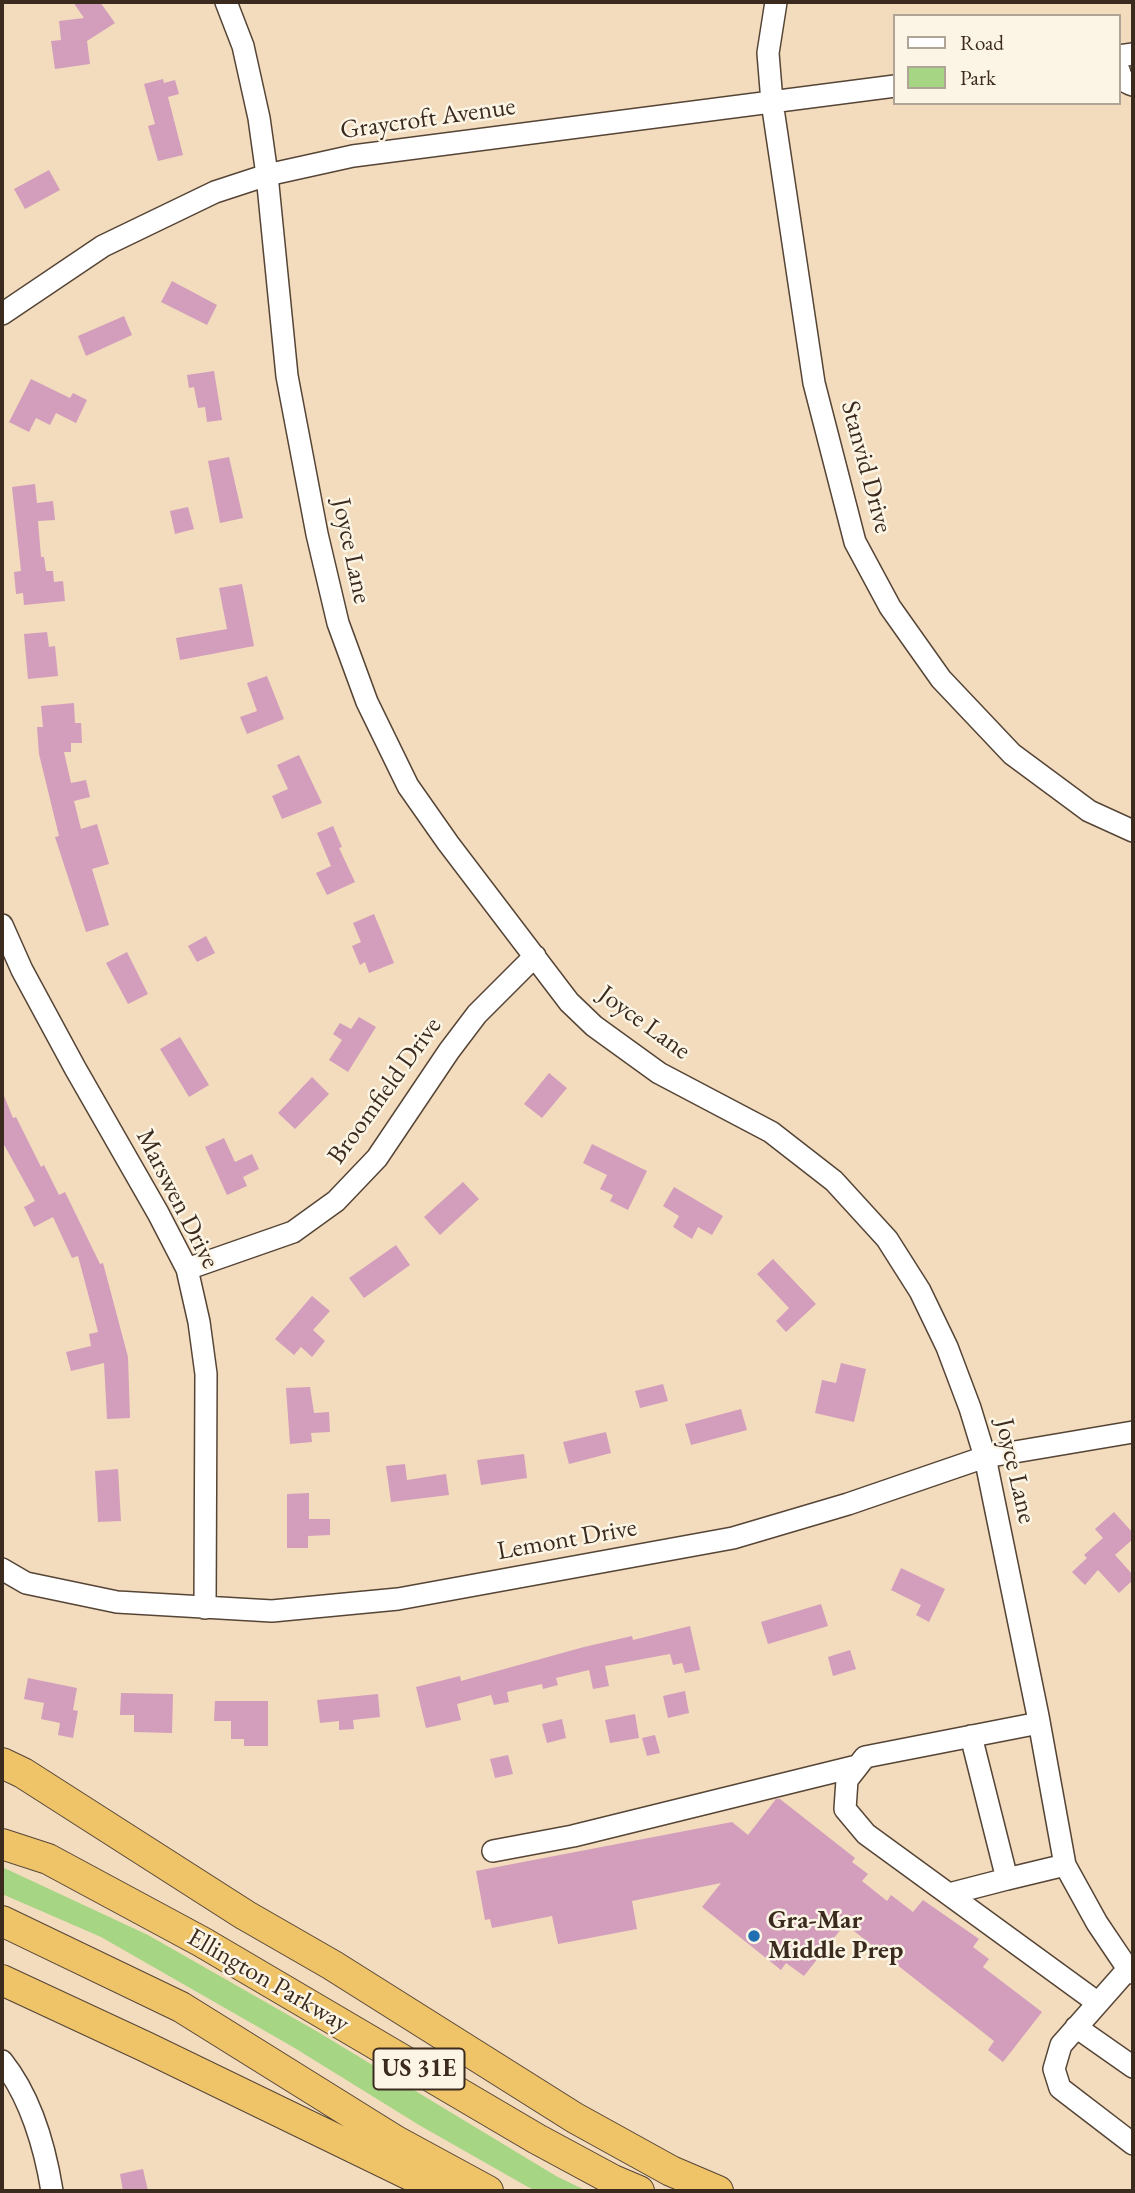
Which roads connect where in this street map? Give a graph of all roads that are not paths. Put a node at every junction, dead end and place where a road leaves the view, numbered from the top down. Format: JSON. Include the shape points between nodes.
{"nodes":[{"id":1,"x":226,"y":2,"type":"edge"},
{"id":2,"x":776,"y":2,"type":"edge"},
{"id":3,"x":894,"y":86,"type":"edge"},
{"id":4,"x":772,"y":102,"type":"junction"},
{"id":5,"x":267,"y":175,"type":"junction"},
{"id":6,"x":2,"y":314,"type":"edge"},
{"id":7,"x":1133,"y":831,"type":"edge"},
{"id":8,"x":2,"y":925,"type":"edge"},
{"id":9,"x":535,"y":956,"type":"junction"},
{"id":10,"x":187,"y":1269,"type":"junction"},
{"id":11,"x":1133,"y":1432,"type":"edge"},
{"id":12,"x":985,"y":1457,"type":"junction"},
{"id":13,"x":2,"y":1569,"type":"edge"},
{"id":14,"x":205,"y":1608,"type":"junction"},
{"id":15,"x":1039,"y":1723,"type":"junction"},
{"id":16,"x":971,"y":1736,"type":"junction"},
{"id":17,"x":2,"y":1763,"type":"edge"},
{"id":18,"x":857,"y":1766,"type":"junction"},
{"id":19,"x":2,"y":1833,"type":"edge"},
{"id":20,"x":2,"y":1844,"type":"edge"},
{"id":21,"x":493,"y":1851,"type":"dead end"},
{"id":22,"x":48,"y":1859,"type":"junction"},
{"id":23,"x":1065,"y":1864,"type":"junction"},
{"id":24,"x":1007,"y":1879,"type":"junction"},
{"id":25,"x":949,"y":1894,"type":"junction"},
{"id":26,"x":2,"y":1921,"type":"edge"},
{"id":27,"x":1131,"y":1971,"type":"edge"},
{"id":28,"x":2,"y":1980,"type":"edge"},
{"id":29,"x":1098,"y":2003,"type":"junction"},
{"id":30,"x":1076,"y":2027,"type":"junction"},
{"id":31,"x":2,"y":2061,"type":"edge"},
{"id":32,"x":1133,"y":2067,"type":"edge"},
{"id":33,"x":1133,"y":2144,"type":"edge"},
{"id":34,"x":52,"y":2191,"type":"edge"},
{"id":35,"x":456,"y":2191,"type":"edge"},
{"id":36,"x":488,"y":2191,"type":"edge"},
{"id":37,"x":639,"y":2191,"type":"edge"},
{"id":38,"x":718,"y":2191,"type":"edge"}],
"edges":[{"from":1,"to":5,"type":"street","name":"Joyce Lane","via":[[243,46]]},
{"from":2,"to":4,"type":"street","name":"Stanvid Drive","via":[[768,53]]},
{"from":3,"to":4,"type":"street","name":"Graycroft Avenue"},
{"from":4,"to":5,"type":"street","name":"Graycroft Avenue","via":[[353,156]]},
{"from":4,"to":7,"type":"street","name":"Stanvid Drive","via":[[814,383],[855,542],[890,607],[941,679],[1012,754],[1089,811]]},
{"from":5,"to":6,"type":"street","name":"Graycroft Avenue","via":[[215,192],[103,246]]},
{"from":5,"to":9,"type":"street","name":"Joyce Lane","via":[[287,376],[338,623],[367,702],[408,786]]},
{"from":8,"to":10,"type":"street","name":"Marswen Drive","via":[[68,1056]]},
{"from":9,"to":10,"type":"street","name":"Broomfield Drive","via":[[477,1014],[377,1158],[336,1201],[293,1232]]},
{"from":9,"to":12,"type":"street","name":"Joyce Lane","via":[[569,1002],[594,1026],[659,1073],[771,1132],[834,1181],[887,1239],[920,1291],[947,1348]]},
{"from":10,"to":14,"type":"street","name":"Marswen Drive","via":[[206,1374]]},
{"from":11,"to":12,"type":"street","name":"Lemont Drive"},
{"from":12,"to":14,"type":"street","name":"Lemont Drive","via":[[733,1538],[398,1599],[272,1611]]},
{"from":12,"to":15,"type":"street","name":"Joyce Lane"},
{"from":13,"to":14,"type":"street","name":"Lemont Drive","via":[[26,1583],[117,1602]]},
{"from":15,"to":16,"type":"street"},
{"from":15,"to":23,"type":"street","name":"Joyce Lane"},
{"from":16,"to":18,"type":"street","via":[[865,1756]]},
{"from":16,"to":24,"type":"street"},
{"from":17,"to":38,"type":"highway","via":[[575,2118],[671,2171]]},
{"from":18,"to":21,"type":"street","via":[[573,1836]]},
{"from":18,"to":25,"type":"street","via":[[847,1780],[845,1809],[866,1834]]},
{"from":19,"to":22,"type":"highway","number":"US 31E"},
{"from":20,"to":22,"type":"highway","name":"Ellington Parkway"},
{"from":22,"to":37,"type":"highway","name":"Ellington Parkway","number":"US 31E","via":[[202,1942],[537,2139]]},
{"from":23,"to":24,"type":"street"},
{"from":23,"to":27,"type":"street","name":"Joyce Lane","via":[[1097,1923]]},
{"from":24,"to":25,"type":"street"},
{"from":25,"to":29,"type":"street"},
{"from":26,"to":36,"type":"highway","number":"US 31E","via":[[181,2007],[397,2141]]},
{"from":27,"to":29,"type":"street"},
{"from":28,"to":35,"type":"highway","via":[[410,2175]]},
{"from":29,"to":30,"type":"street"},
{"from":30,"to":32,"type":"street"},
{"from":30,"to":33,"type":"street","via":[[1061,2045],[1054,2070],[1060,2088]]},
{"from":31,"to":34,"type":"street","via":[[18,2082],[38,2134]]}]}
